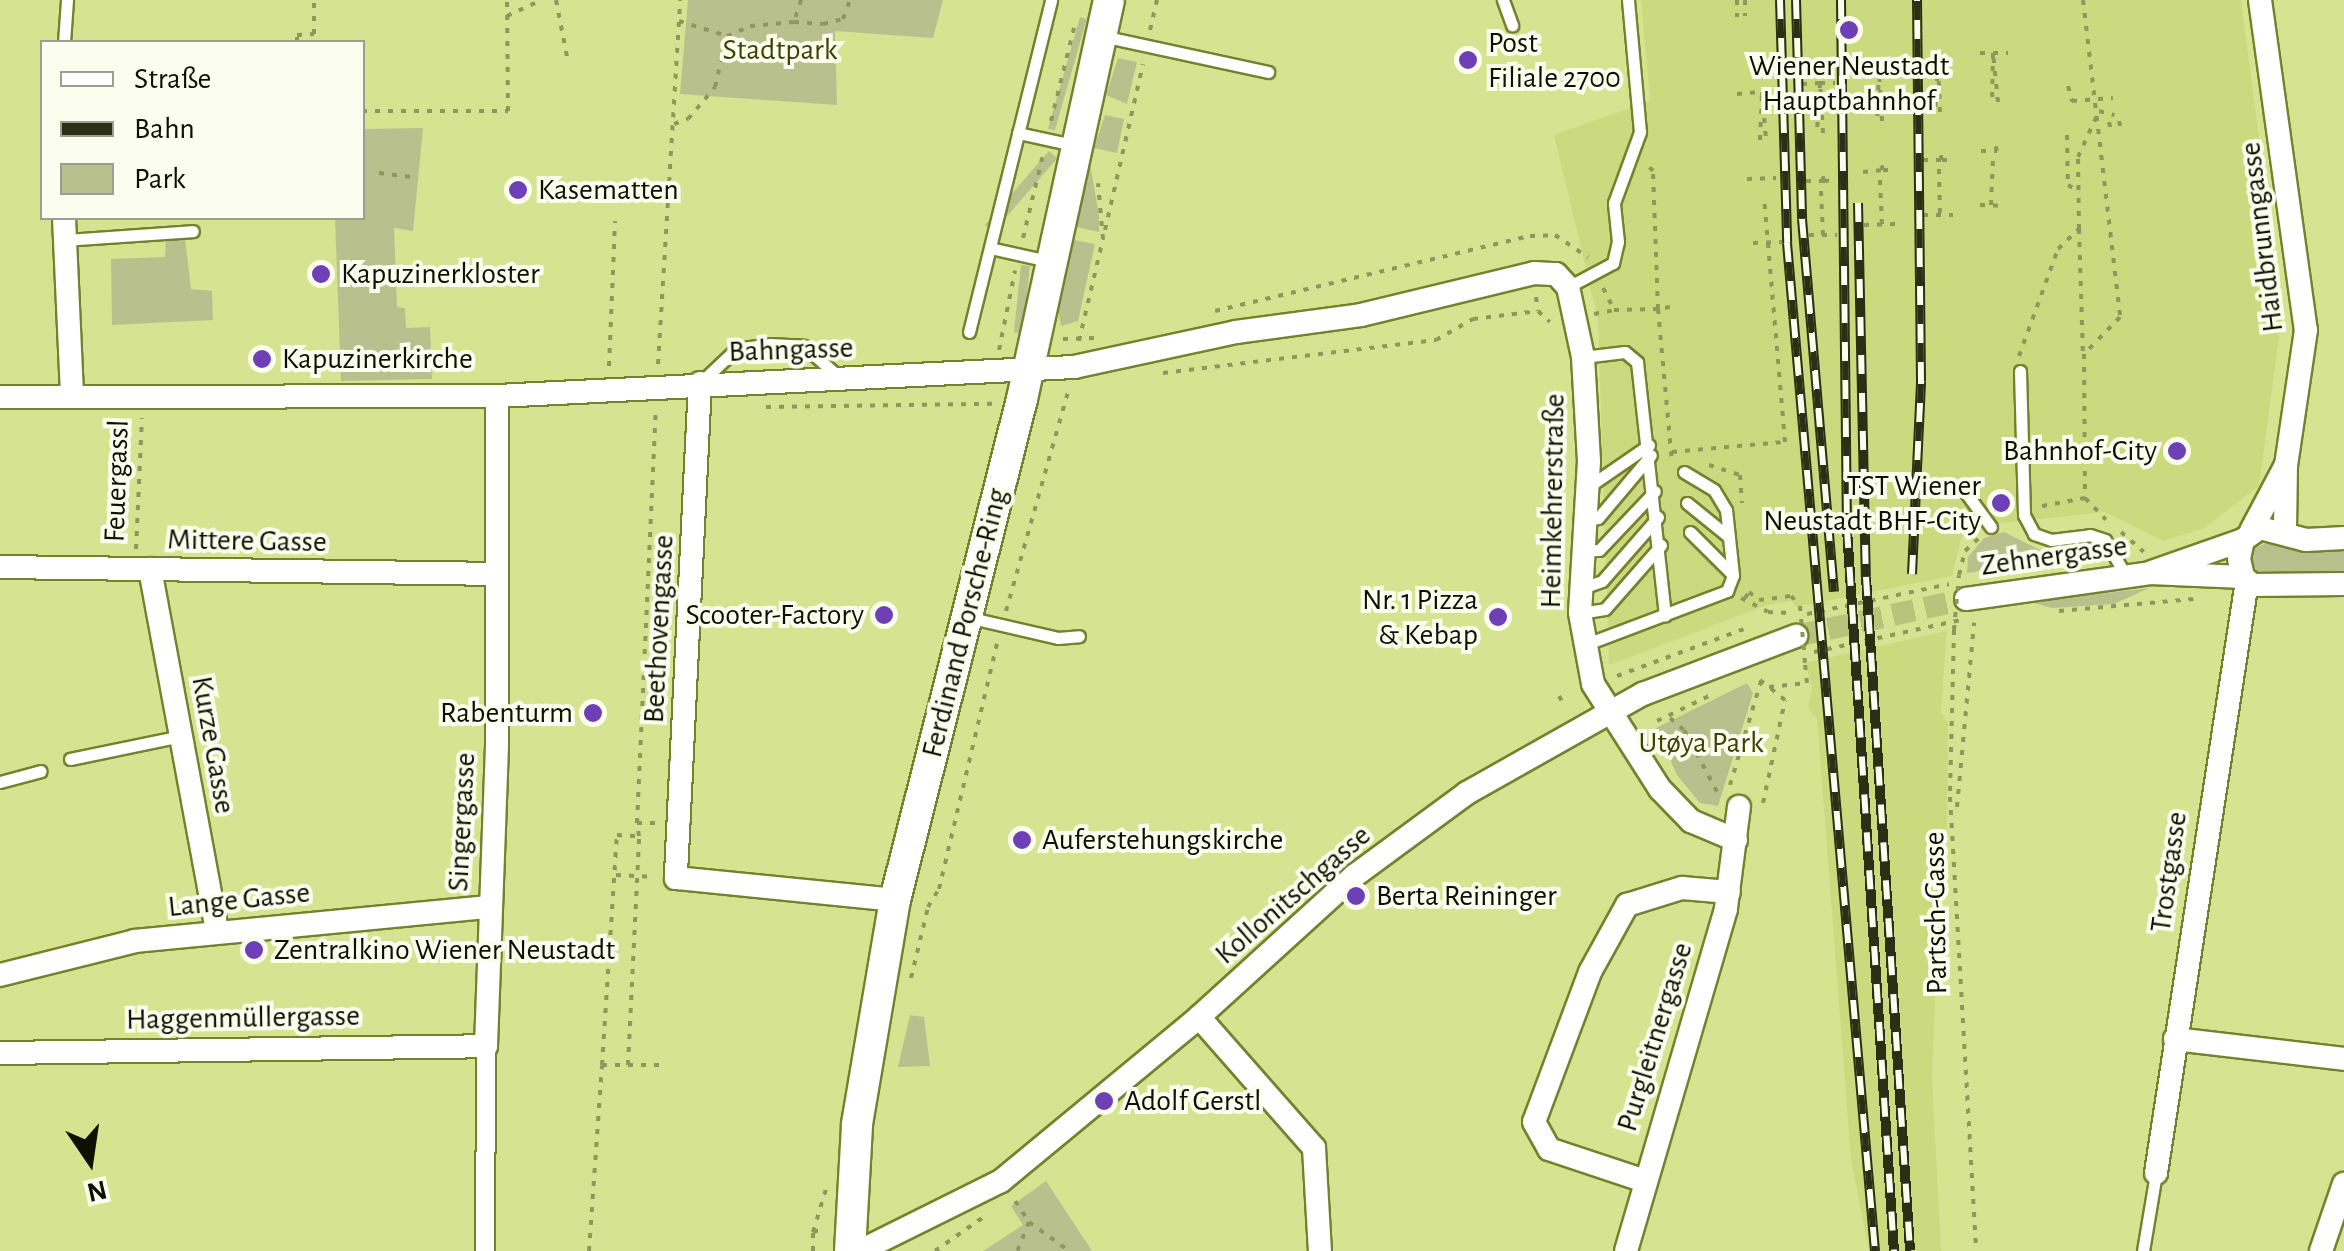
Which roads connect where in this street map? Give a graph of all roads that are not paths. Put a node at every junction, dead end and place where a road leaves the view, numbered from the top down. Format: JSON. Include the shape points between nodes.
{"nodes":[{"id":1,"x":67,"y":0,"type":"edge"},
{"id":2,"x":1051,"y":0,"type":"edge"},
{"id":3,"x":1108,"y":0,"type":"edge"},
{"id":4,"x":1503,"y":0,"type":"edge"},
{"id":5,"x":1628,"y":0,"type":"edge"},
{"id":6,"x":2260,"y":0,"type":"edge"},
{"id":7,"x":1512,"y":25,"type":"dead end"},
{"id":8,"x":1102,"y":36,"type":"junction"},
{"id":9,"x":64,"y":40,"type":"edge"},
{"id":10,"x":1268,"y":72,"type":"dead end"},
{"id":11,"x":1018,"y":133,"type":"junction"},
{"id":12,"x":1078,"y":146,"type":"junction"},
{"id":13,"x":64,"y":229,"type":"edge"},
{"id":14,"x":193,"y":231,"type":"dead end"},
{"id":15,"x":990,"y":248,"type":"junction"},
{"id":16,"x":1052,"y":262,"type":"junction"},
{"id":17,"x":1568,"y":287,"type":"junction"},
{"id":18,"x":970,"y":332,"type":"dead end"},
{"id":19,"x":1583,"y":357,"type":"junction"},
{"id":20,"x":1028,"y":370,"type":"junction"},
{"id":21,"x":2020,"y":371,"type":"road end"},
{"id":22,"x":839,"y":377,"type":"junction"},
{"id":23,"x":700,"y":383,"type":"junction"},
{"id":24,"x":72,"y":396,"type":"junction"},
{"id":25,"x":496,"y":396,"type":"junction"},
{"id":26,"x":0,"y":397,"type":"edge"},
{"id":27,"x":1665,"y":458,"type":"junction"},
{"id":28,"x":2286,"y":465,"type":"junction"},
{"id":29,"x":1588,"y":487,"type":"junction"},
{"id":30,"x":1658,"y":488,"type":"junction"},
{"id":31,"x":1966,"y":493,"type":"dead end"},
{"id":32,"x":1687,"y":503,"type":"dead end"},
{"id":33,"x":1661,"y":514,"type":"junction"},
{"id":34,"x":1586,"y":520,"type":"junction"},
{"id":35,"x":1991,"y":527,"type":"dead end"},
{"id":36,"x":1690,"y":532,"type":"dead end"},
{"id":37,"x":2285,"y":532,"type":"junction"},
{"id":38,"x":2247,"y":536,"type":"junction"},
{"id":39,"x":1729,"y":537,"type":"junction"},
{"id":40,"x":2344,"y":538,"type":"edge"},
{"id":41,"x":1661,"y":545,"type":"junction"},
{"id":42,"x":1583,"y":551,"type":"junction"},
{"id":43,"x":0,"y":566,"type":"edge"},
{"id":44,"x":2142,"y":568,"type":"junction"},
{"id":45,"x":143,"y":569,"type":"junction"},
{"id":46,"x":494,"y":574,"type":"junction"},
{"id":47,"x":1733,"y":576,"type":"junction"},
{"id":48,"x":2245,"y":579,"type":"junction"},
{"id":49,"x":2344,"y":584,"type":"edge"},
{"id":50,"x":1581,"y":589,"type":"junction"},
{"id":51,"x":1966,"y":590,"type":"tunnel mouth"},
{"id":52,"x":1580,"y":613,"type":"junction"},
{"id":53,"x":1666,"y":615,"type":"junction"},
{"id":54,"x":967,"y":617,"type":"junction"},
{"id":55,"x":1079,"y":636,"type":"dead end"},
{"id":56,"x":1794,"y":636,"type":"tunnel mouth"},
{"id":57,"x":1584,"y":646,"type":"junction"},
{"id":58,"x":1610,"y":711,"type":"junction"},
{"id":59,"x":181,"y":736,"type":"junction"},
{"id":60,"x":70,"y":760,"type":"dead end"},
{"id":61,"x":41,"y":770,"type":"dead end"},
{"id":62,"x":0,"y":782,"type":"edge"},
{"id":63,"x":1739,"y":807,"type":"road end"},
{"id":64,"x":1736,"y":840,"type":"junction"},
{"id":65,"x":1729,"y":892,"type":"junction"},
{"id":66,"x":895,"y":900,"type":"junction"},
{"id":67,"x":488,"y":907,"type":"junction"},
{"id":68,"x":217,"y":932,"type":"junction"},
{"id":69,"x":0,"y":975,"type":"edge"},
{"id":70,"x":1199,"y":1017,"type":"junction"},
{"id":71,"x":2175,"y":1039,"type":"junction"},
{"id":72,"x":486,"y":1046,"type":"junction"},
{"id":73,"x":0,"y":1053,"type":"edge"},
{"id":74,"x":2344,"y":1059,"type":"edge"},
{"id":75,"x":2156,"y":1173,"type":"joint"},
{"id":76,"x":1642,"y":1180,"type":"junction"},
{"id":77,"x":2344,"y":1184,"type":"edge"},
{"id":78,"x":844,"y":1238,"type":"edge"},
{"id":79,"x":485,"y":1251,"type":"edge"},
{"id":80,"x":860,"y":1251,"type":"edge"},
{"id":81,"x":1320,"y":1251,"type":"edge"},
{"id":82,"x":1626,"y":1251,"type":"edge"},
{"id":83,"x":2144,"y":1251,"type":"edge"},
{"id":84,"x":2321,"y":1251,"type":"edge"}],
"edges":[{"from":1,"to":9,"type":"lane"},
{"from":2,"to":11,"type":"lane"},
{"from":3,"to":8,"type":"street","name":"Ferdinand Porsche-Ring"},
{"from":4,"to":7,"type":"lane"},
{"from":5,"to":17,"type":"lane","via":[[1640,132],[1614,203],[1612,263]]},
{"from":6,"to":28,"type":"street","name":"Haidbrunngasse","via":[[2306,330]]},
{"from":8,"to":10,"type":"lane"},
{"from":8,"to":12,"type":"street","name":"Ferdinand Porsche-Ring"},
{"from":11,"to":12,"type":"lane"},
{"from":11,"to":15,"type":"lane"},
{"from":12,"to":16,"type":"street","name":"Ferdinand Porsche-Ring"},
{"from":13,"to":14,"type":"lane"},
{"from":13,"to":24,"type":"street"},
{"from":15,"to":16,"type":"lane"},
{"from":15,"to":18,"type":"lane"},
{"from":16,"to":20,"type":"street","name":"Ferdinand Porsche-Ring"},
{"from":17,"to":19,"type":"street","name":"Heimkehrerstraße"},
{"from":17,"to":20,"type":"street","name":"Bahngasse","via":[[1556,274],[1534,273],[1362,315],[1236,332],[1076,381]]},
{"from":19,"to":27,"type":"lane","via":[[1625,352],[1637,362]]},
{"from":19,"to":29,"type":"street","name":"Heimkehrerstraße"},
{"from":20,"to":22,"type":"street","name":"Bahngasse"},
{"from":20,"to":54,"type":"street","name":"Ferdinand Porsche-Ring"},
{"from":21,"to":44,"type":"lane","via":[[2024,515],[2034,534],[2050,540],[2090,535]]},
{"from":22,"to":23,"type":"street","name":"Bahngasse"},
{"from":22,"to":23,"type":"lane","via":[[804,346],[770,344],[736,349]]},
{"from":23,"to":25,"type":"street","name":"Bahngasse"},
{"from":23,"to":66,"type":"street","name":"Beethovengasse","via":[[676,878]]},
{"from":24,"to":25,"type":"street","name":"Bahngasse"},
{"from":24,"to":26,"type":"street","name":"Bahngasse"},
{"from":25,"to":46,"type":"street","name":"Singergasse"},
{"from":27,"to":29,"type":"lane"},
{"from":27,"to":30,"type":"lane"},
{"from":27,"to":34,"type":"lane","via":[[1598,518]]},
{"from":27,"to":39,"type":"lane","via":[[1714,490],[1726,510]]},
{"from":28,"to":37,"type":"street","name":"Haidbrunngasse"},
{"from":28,"to":38,"type":"street","name":"Haidbrunngasse"},
{"from":29,"to":34,"type":"street","name":"Heimkehrerstraße"},
{"from":30,"to":33,"type":"lane"},
{"from":30,"to":42,"type":"lane","via":[[1599,550]]},
{"from":31,"to":35,"type":"lane"},
{"from":32,"to":39,"type":"lane"},
{"from":33,"to":41,"type":"lane"},
{"from":33,"to":50,"type":"lane","via":[[1602,581]]},
{"from":34,"to":42,"type":"street","name":"Heimkehrerstraße"},
{"from":36,"to":47,"type":"lane"},
{"from":37,"to":38,"type":"street","name":"Zehnergasse"},
{"from":37,"to":40,"type":"street","name":"Zehnergasse","via":[[2306,540]]},
{"from":38,"to":44,"type":"street","name":"Zehnergasse"},
{"from":38,"to":48,"type":"street","name":"Trostgasse"},
{"from":39,"to":47,"type":"lane"},
{"from":41,"to":52,"type":"lane","via":[[1605,608]]},
{"from":41,"to":53,"type":"lane"},
{"from":42,"to":50,"type":"street","name":"Heimkehrerstraße"},
{"from":43,"to":45,"type":"street","name":"Mittere Gasse"},
{"from":44,"to":48,"type":"street","name":"Zehnergasse"},
{"from":44,"to":51,"type":"street","name":"Zehnergasse"},
{"from":45,"to":46,"type":"street","name":"Mittere Gasse"},
{"from":45,"to":59,"type":"street","name":"Kurze Gasse"},
{"from":46,"to":67,"type":"street","name":"Singergasse","via":[[497,744]]},
{"from":47,"to":53,"type":"lane","via":[[1727,590]]},
{"from":48,"to":49,"type":"street","name":"Zehnergasse"},
{"from":48,"to":71,"type":"street","name":"Trostgasse"},
{"from":50,"to":52,"type":"street","name":"Heimkehrerstraße"},
{"from":52,"to":57,"type":"street","name":"Heimkehrerstraße"},
{"from":53,"to":57,"type":"lane"},
{"from":54,"to":55,"type":"lane","via":[[1058,638]]},
{"from":54,"to":66,"type":"street","name":"Ferdinand Porsche-Ring"},
{"from":56,"to":58,"type":"street","name":"Kollonitschgasse"},
{"from":57,"to":58,"type":"street","name":"Heimkehrerstraße","via":[[1593,684]]},
{"from":58,"to":64,"type":"street","via":[[1660,789],[1690,820]]},
{"from":58,"to":70,"type":"street","name":"Kollonitschgasse","via":[[1467,792],[1368,866]]},
{"from":59,"to":60,"type":"lane"},
{"from":59,"to":68,"type":"street","name":"Kurze Gasse"},
{"from":61,"to":62,"type":"lane"},
{"from":63,"to":64,"type":"street","name":"Purgleitnergasse"},
{"from":64,"to":65,"type":"street","name":"Purgleitnergasse"},
{"from":65,"to":76,"type":"street","name":"Purgleitnergasse"},
{"from":65,"to":76,"type":"street","via":[[1682,888],[1628,906],[1596,958],[1534,1122],[1549,1149]]},
{"from":66,"to":78,"type":"street","name":"Ferdinand Porsche-Ring"},
{"from":67,"to":68,"type":"street","name":"Lange Gasse"},
{"from":67,"to":72,"type":"street","name":"Singergasse"},
{"from":68,"to":69,"type":"street","name":"Lange Gasse","via":[[136,941]]},
{"from":70,"to":80,"type":"street","name":"Kollonitschgasse","via":[[1000,1181]]},
{"from":70,"to":81,"type":"street","via":[[1314,1148]]},
{"from":71,"to":74,"type":"street"},
{"from":71,"to":75,"type":"street","name":"Trostgasse"},
{"from":72,"to":73,"type":"street","name":"Haggenmüllergasse"},
{"from":72,"to":79,"type":"street","name":"Singergasse"},
{"from":75,"to":83,"type":"lane"},
{"from":76,"to":82,"type":"street","name":"Purgleitnergasse"},
{"from":77,"to":84,"type":"street"}]}
